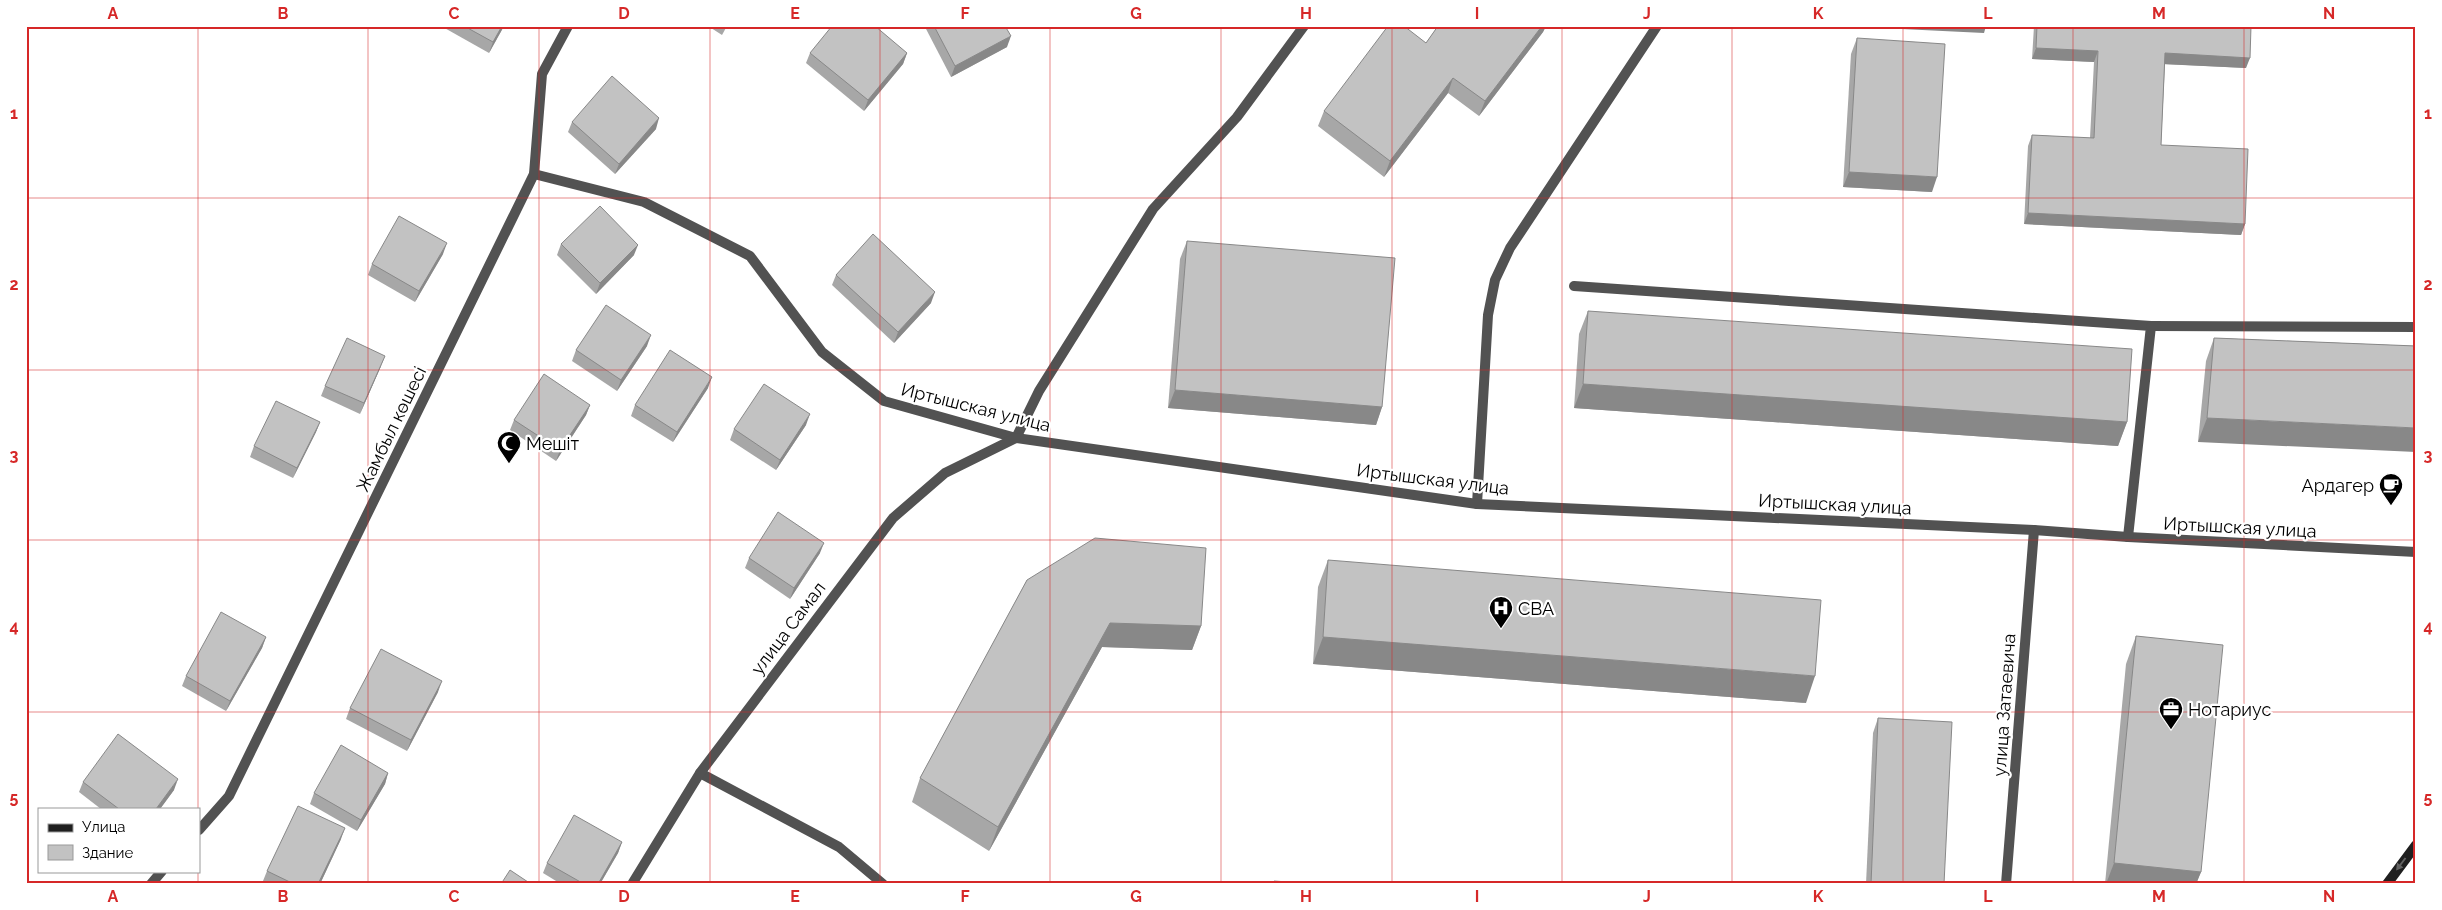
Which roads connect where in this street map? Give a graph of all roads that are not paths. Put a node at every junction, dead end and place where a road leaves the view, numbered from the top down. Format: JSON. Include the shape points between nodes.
{"nodes":[{"id":1,"x":568,"y":26,"type":"edge"},
{"id":2,"x":1304,"y":26,"type":"edge"},
{"id":3,"x":1657,"y":26,"type":"edge"},
{"id":4,"x":534,"y":174,"type":"junction"},
{"id":5,"x":1574,"y":286,"type":"dead end"},
{"id":6,"x":2151,"y":326,"type":"junction"},
{"id":7,"x":2416,"y":327,"type":"edge"},
{"id":8,"x":1016,"y":438,"type":"junction"},
{"id":9,"x":1478,"y":504,"type":"junction"},
{"id":10,"x":2034,"y":530,"type":"junction"},
{"id":11,"x":2128,"y":537,"type":"junction"},
{"id":12,"x":2416,"y":552,"type":"edge"},
{"id":13,"x":700,"y":773,"type":"junction"},
{"id":14,"x":200,"y":829,"type":"edge"},
{"id":15,"x":2416,"y":845,"type":"edge"},
{"id":16,"x":161,"y":872,"type":"edge"},
{"id":17,"x":151,"y":884,"type":"edge"},
{"id":18,"x":632,"y":884,"type":"edge"},
{"id":19,"x":883,"y":884,"type":"edge"},
{"id":20,"x":2006,"y":884,"type":"edge"},
{"id":21,"x":2387,"y":884,"type":"edge"}],
"edges":[{"from":1,"to":4,"type":"street","name":"Жамбыл көшесі","via":[[542,74]]},
{"from":2,"to":8,"type":"street","via":[[1238,117],[1153,209],[1039,391]]},
{"from":3,"to":9,"type":"street","via":[[1510,248],[1496,280],[1488,315]]},
{"from":4,"to":8,"type":"street","name":"Иртышская улица","via":[[644,202],[750,256],[822,352],[884,401]]},
{"from":4,"to":14,"type":"street","name":"Жамбыл көшесі","via":[[229,796]]},
{"from":5,"to":6,"type":"street"},
{"from":6,"to":7,"type":"street"},
{"from":6,"to":11,"type":"street"},
{"from":8,"to":9,"type":"street","name":"Иртышская улица"},
{"from":8,"to":13,"type":"street","name":"улица Самал","via":[[945,473],[893,518]]},
{"from":9,"to":10,"type":"street","name":"Иртышская улица"},
{"from":10,"to":11,"type":"street","name":"Иртышская улица"},
{"from":10,"to":20,"type":"street","name":"улица Затаевича"},
{"from":11,"to":12,"type":"street","name":"Иртышская улица"},
{"from":13,"to":18,"type":"street","name":"улица Самал"},
{"from":13,"to":19,"type":"street","via":[[839,847]]},
{"from":15,"to":21,"type":"main road","one_way":true},
{"from":16,"to":17,"type":"street"}]}
